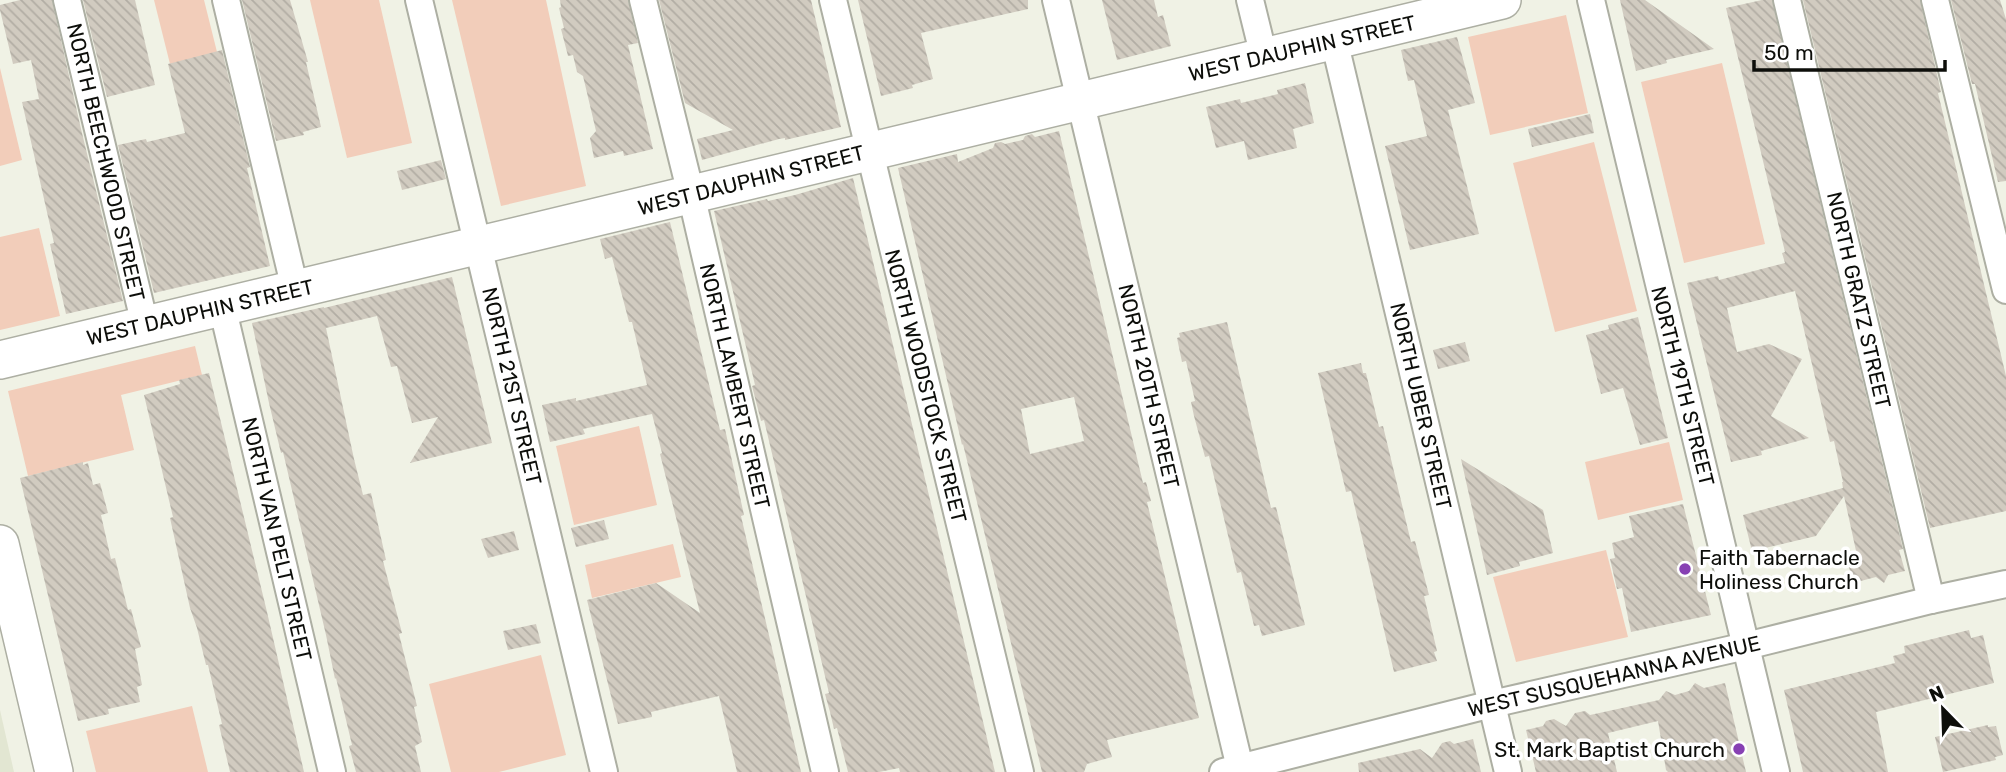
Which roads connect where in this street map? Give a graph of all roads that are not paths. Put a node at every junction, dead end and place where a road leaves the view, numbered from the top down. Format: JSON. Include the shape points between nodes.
{"nodes":[{"id":1,"x":67,"y":0,"type":"edge"},
{"id":2,"x":226,"y":0,"type":"edge"},
{"id":3,"x":419,"y":0,"type":"edge"},
{"id":4,"x":643,"y":0,"type":"edge"},
{"id":5,"x":833,"y":0,"type":"edge"},
{"id":6,"x":1056,"y":0,"type":"edge"},
{"id":7,"x":1250,"y":0,"type":"edge"},
{"id":8,"x":1502,"y":0,"type":"edge"},
{"id":9,"x":1591,"y":0,"type":"edge"},
{"id":10,"x":1787,"y":0,"type":"edge"},
{"id":11,"x":1935,"y":0,"type":"edge"},
{"id":12,"x":1404,"y":11,"type":"edge"},
{"id":13,"x":1334,"y":40,"type":"junction"},
{"id":14,"x":1264,"y":57,"type":"junction"},
{"id":15,"x":1081,"y":101,"type":"junction"},
{"id":16,"x":869,"y":152,"type":"junction"},
{"id":17,"x":691,"y":194,"type":"junction"},
{"id":18,"x":478,"y":245,"type":"junction"},
{"id":19,"x":295,"y":289,"type":"junction"},
{"id":20,"x":2006,"y":290,"type":"edge"},
{"id":21,"x":222,"y":306,"type":"junction"},
{"id":22,"x":145,"y":325,"type":"junction"},
{"id":23,"x":0,"y":359,"type":"edge"},
{"id":24,"x":0,"y":544,"type":"edge"},
{"id":25,"x":2005,"y":592,"type":"edge"},
{"id":26,"x":1931,"y":600,"type":"junction"},
{"id":27,"x":1746,"y":646,"type":"junction"},
{"id":28,"x":1492,"y":704,"type":"junction"},
{"id":29,"x":1235,"y":771,"type":"edge"},
{"id":30,"x":54,"y":772,"type":"edge"},
{"id":31,"x":332,"y":772,"type":"edge"},
{"id":32,"x":604,"y":772,"type":"edge"},
{"id":33,"x":825,"y":772,"type":"edge"},
{"id":34,"x":1020,"y":772,"type":"edge"},
{"id":35,"x":1508,"y":772,"type":"edge"},
{"id":36,"x":1776,"y":772,"type":"edge"}],
"edges":[{"from":1,"to":22,"type":"street","name":"NORTH BEECHWOOD STREET"},
{"from":2,"to":19,"type":"street"},
{"from":3,"to":18,"type":"street","name":"NORTH 21ST STREET"},
{"from":4,"to":17,"type":"street","name":"NORTH LAMBERT STREET"},
{"from":5,"to":16,"type":"street","name":"NORTH WOODSTOCK STREET"},
{"from":6,"to":15,"type":"street","name":"NORTH 20TH STREET"},
{"from":7,"to":14,"type":"street"},
{"from":8,"to":12,"type":"street","name":"WEST DAUPHIN STREET"},
{"from":9,"to":27,"type":"street","name":"NORTH 19TH STREET"},
{"from":10,"to":26,"type":"street","name":"NORTH GRATZ STREET"},
{"from":11,"to":20,"type":"street"},
{"from":12,"to":13,"type":"street","name":"WEST DAUPHIN STREET"},
{"from":13,"to":14,"type":"street","name":"WEST DAUPHIN STREET"},
{"from":13,"to":28,"type":"street","name":"NORTH UBER STREET"},
{"from":14,"to":15,"type":"street","name":"WEST DAUPHIN STREET"},
{"from":15,"to":16,"type":"street","name":"WEST DAUPHIN STREET"},
{"from":15,"to":29,"type":"street","name":"NORTH 20TH STREET"},
{"from":16,"to":17,"type":"street","name":"WEST DAUPHIN STREET"},
{"from":16,"to":34,"type":"street","name":"NORTH WOODSTOCK STREET"},
{"from":17,"to":18,"type":"street","name":"WEST DAUPHIN STREET"},
{"from":17,"to":33,"type":"street","name":"NORTH LAMBERT STREET"},
{"from":18,"to":19,"type":"street","name":"WEST DAUPHIN STREET"},
{"from":18,"to":32,"type":"street","name":"NORTH 21ST STREET"},
{"from":19,"to":21,"type":"street","name":"WEST DAUPHIN STREET"},
{"from":21,"to":22,"type":"street","name":"WEST DAUPHIN STREET"},
{"from":21,"to":31,"type":"street","name":"NORTH VAN PELT STREET"},
{"from":22,"to":23,"type":"street","name":"WEST DAUPHIN STREET"},
{"from":24,"to":30,"type":"street"},
{"from":25,"to":26,"type":"street","name":"WEST SUSQUEHANNA AVENUE"},
{"from":26,"to":27,"type":"street","name":"WEST SUSQUEHANNA AVENUE"},
{"from":27,"to":28,"type":"street","name":"WEST SUSQUEHANNA AVENUE"},
{"from":27,"to":36,"type":"street","name":"NORTH 19TH STREET"},
{"from":28,"to":29,"type":"street","name":"WEST SUSQUEHANNA AVENUE"},
{"from":28,"to":35,"type":"street","name":"NORTH UBER STREET"}]}
